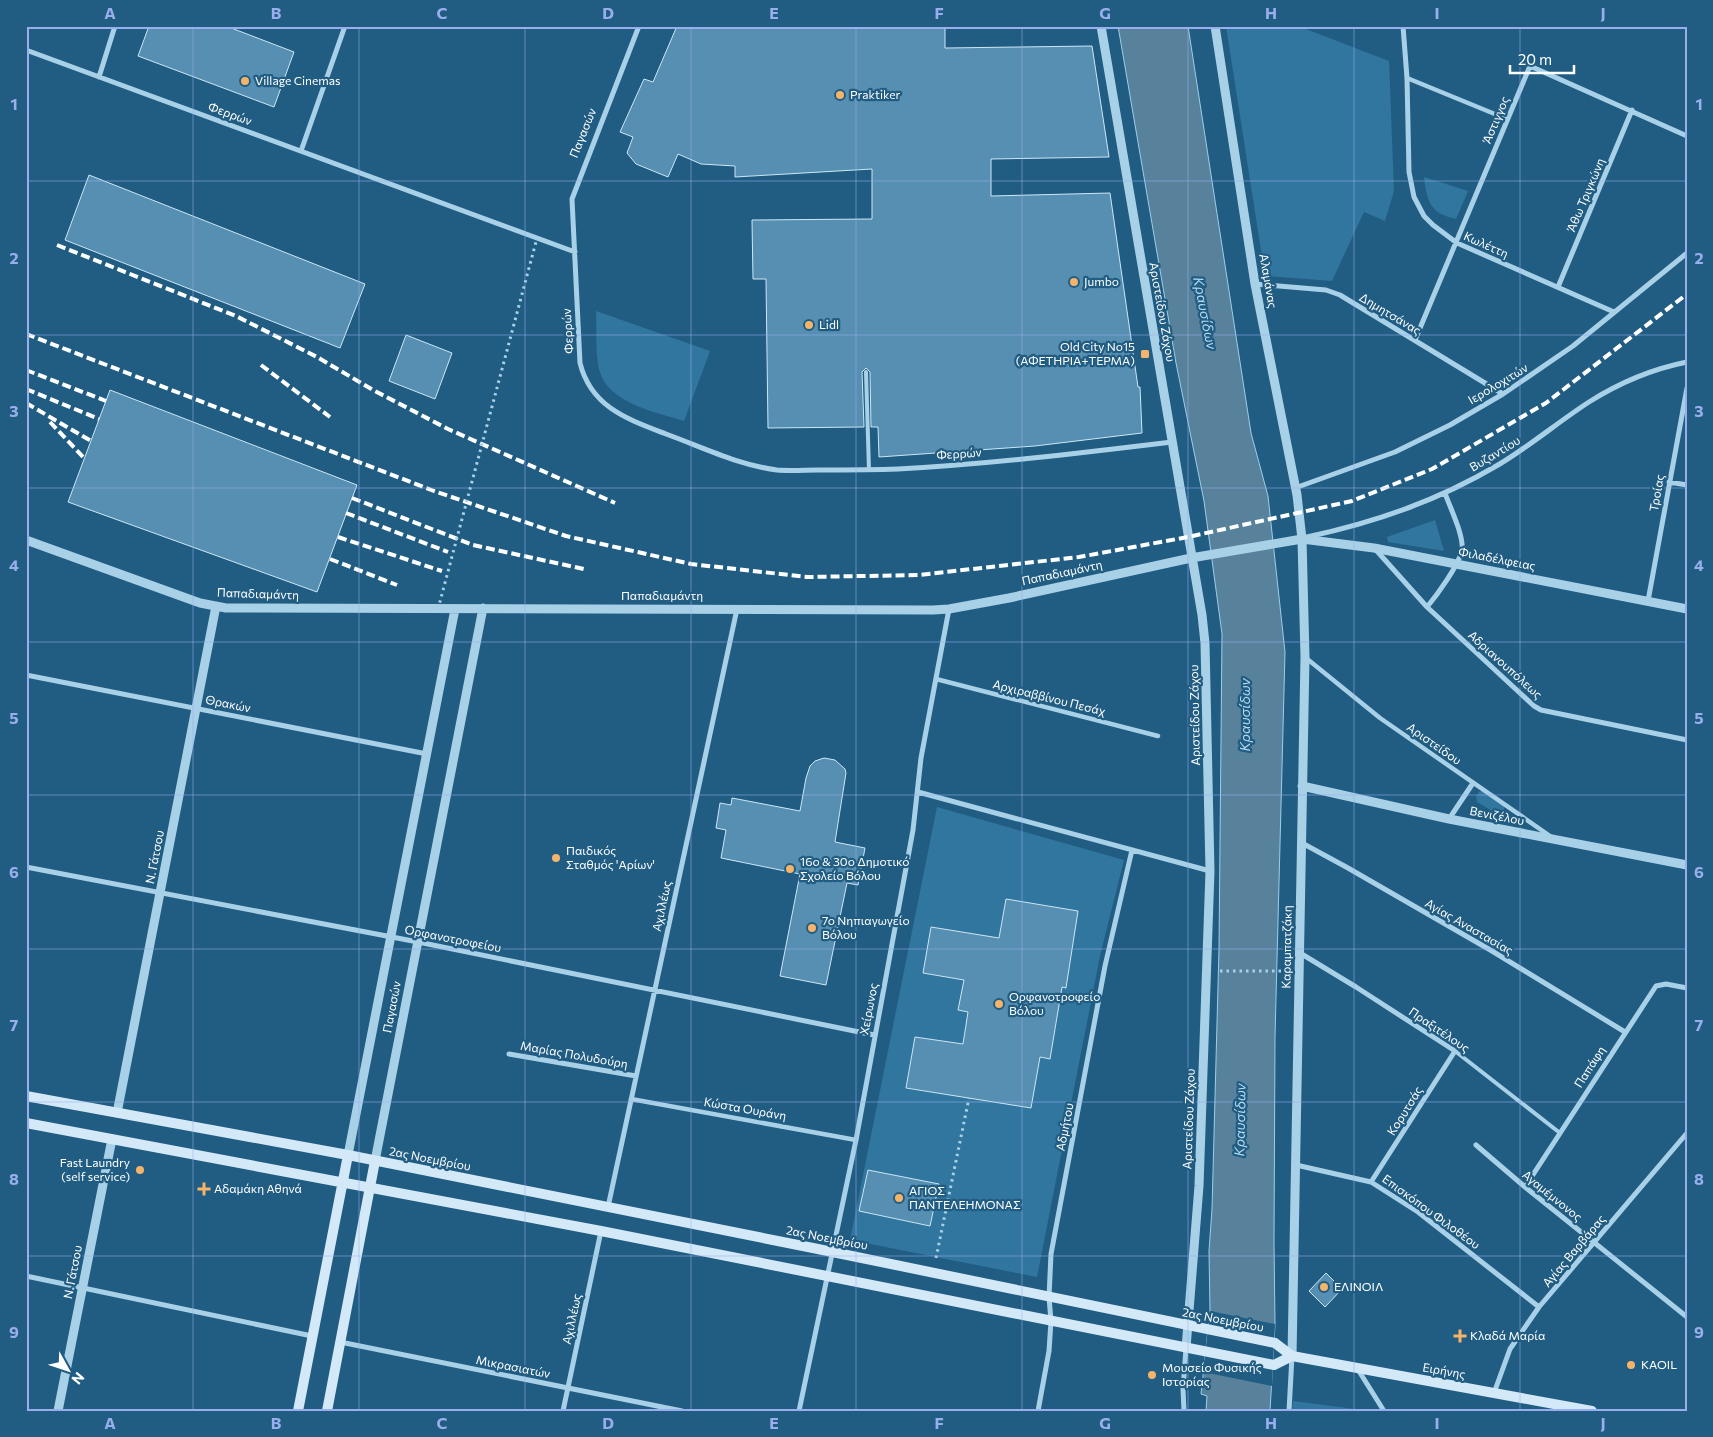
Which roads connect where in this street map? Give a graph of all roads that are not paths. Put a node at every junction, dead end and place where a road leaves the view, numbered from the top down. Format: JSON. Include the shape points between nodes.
{"nodes":[{"id":1,"x":115,"y":26,"type":"edge"},
{"id":2,"x":345,"y":26,"type":"edge"},
{"id":3,"x":639,"y":26,"type":"edge"},
{"id":4,"x":1101,"y":26,"type":"edge"},
{"id":5,"x":1215,"y":26,"type":"edge"},
{"id":6,"x":1403,"y":26,"type":"edge"},
{"id":7,"x":26,"y":50,"type":"edge"},
{"id":8,"x":99,"y":77,"type":"junction"},
{"id":9,"x":1407,"y":78,"type":"junction"},
{"id":10,"x":1632,"y":110,"type":"junction"},
{"id":11,"x":1507,"y":119,"type":"junction"},
{"id":12,"x":1687,"y":136,"type":"edge"},
{"id":13,"x":301,"y":151,"type":"junction"},
{"id":14,"x":1457,"y":243,"type":"junction"},
{"id":15,"x":575,"y":252,"type":"junction"},
{"id":16,"x":1687,"y":253,"type":"edge"},
{"id":17,"x":1255,"y":284,"type":"junction"},
{"id":18,"x":1558,"y":287,"type":"junction"},
{"id":19,"x":1614,"y":312,"type":"junction"},
{"id":20,"x":1415,"y":340,"type":"junction"},
{"id":21,"x":1687,"y":362,"type":"edge"},
{"id":22,"x":866,"y":372,"type":"dead end"},
{"id":23,"x":1687,"y":388,"type":"edge"},
{"id":24,"x":1503,"y":394,"type":"junction"},
{"id":25,"x":1172,"y":442,"type":"junction"},
{"id":26,"x":869,"y":470,"type":"junction"},
{"id":27,"x":1669,"y":482,"type":"junction"},
{"id":28,"x":1687,"y":485,"type":"edge"},
{"id":29,"x":1295,"y":488,"type":"junction"},
{"id":30,"x":1445,"y":493,"type":"junction"},
{"id":31,"x":1302,"y":538,"type":"junction"},
{"id":32,"x":26,"y":540,"type":"edge"},
{"id":33,"x":1374,"y":548,"type":"junction"},
{"id":34,"x":1191,"y":558,"type":"junction"},
{"id":35,"x":1455,"y":564,"type":"junction"},
{"id":36,"x":1648,"y":601,"type":"junction"},
{"id":37,"x":216,"y":606,"type":"junction"},
{"id":38,"x":1427,"y":607,"type":"junction"},
{"id":39,"x":483,"y":608,"type":"junction"},
{"id":40,"x":455,"y":609,"type":"junction"},
{"id":41,"x":737,"y":609,"type":"junction"},
{"id":42,"x":949,"y":609,"type":"junction"},
{"id":43,"x":1687,"y":609,"type":"edge"},
{"id":44,"x":1305,"y":657,"type":"junction"},
{"id":45,"x":26,"y":675,"type":"edge"},
{"id":46,"x":936,"y":679,"type":"junction"},
{"id":47,"x":196,"y":708,"type":"junction"},
{"id":48,"x":1158,"y":736,"type":"dead end"},
{"id":49,"x":1687,"y":740,"type":"edge"},
{"id":50,"x":427,"y":754,"type":"junction"},
{"id":51,"x":1473,"y":783,"type":"junction"},
{"id":52,"x":1302,"y":786,"type":"junction"},
{"id":53,"x":918,"y":792,"type":"junction"},
{"id":54,"x":1449,"y":819,"type":"junction"},
{"id":55,"x":1558,"y":841,"type":"junction"},
{"id":56,"x":1302,"y":843,"type":"junction"},
{"id":57,"x":1132,"y":850,"type":"junction"},
{"id":58,"x":1687,"y":865,"type":"edge"},
{"id":59,"x":26,"y":867,"type":"edge"},
{"id":60,"x":1210,"y":871,"type":"junction"},
{"id":61,"x":161,"y":892,"type":"junction"},
{"id":62,"x":391,"y":937,"type":"junction"},
{"id":63,"x":418,"y":942,"type":"junction"},
{"id":64,"x":1300,"y":954,"type":"junction"},
{"id":65,"x":1687,"y":988,"type":"edge"},
{"id":66,"x":654,"y":990,"type":"junction"},
{"id":67,"x":1625,"y":1032,"type":"junction"},
{"id":68,"x":874,"y":1035,"type":"junction"},
{"id":69,"x":1455,"y":1051,"type":"junction"},
{"id":70,"x":509,"y":1054,"type":"dead end"},
{"id":71,"x":636,"y":1076,"type":"junction"},
{"id":72,"x":26,"y":1096,"type":"edge"},
{"id":73,"x":631,"y":1099,"type":"junction"},
{"id":74,"x":117,"y":1113,"type":"junction"},
{"id":75,"x":26,"y":1123,"type":"edge"},
{"id":76,"x":1560,"y":1133,"type":"junction"},
{"id":77,"x":1687,"y":1133,"type":"edge"},
{"id":78,"x":112,"y":1139,"type":"junction"},
{"id":79,"x":856,"y":1140,"type":"junction"},
{"id":80,"x":1476,"y":1145,"type":"dead end"},
{"id":81,"x":348,"y":1155,"type":"junction"},
{"id":82,"x":375,"y":1161,"type":"junction"},
{"id":83,"x":1296,"y":1164,"type":"junction"},
{"id":84,"x":343,"y":1182,"type":"junction"},
{"id":85,"x":1371,"y":1182,"type":"junction"},
{"id":86,"x":370,"y":1187,"type":"junction"},
{"id":87,"x":1525,"y":1187,"type":"junction"},
{"id":88,"x":608,"y":1207,"type":"junction"},
{"id":89,"x":601,"y":1231,"type":"junction"},
{"id":90,"x":1594,"y":1243,"type":"junction"},
{"id":91,"x":833,"y":1252,"type":"junction"},
{"id":92,"x":26,"y":1276,"type":"edge"},
{"id":93,"x":828,"y":1276,"type":"junction"},
{"id":94,"x":82,"y":1288,"type":"junction"},
{"id":95,"x":1049,"y":1297,"type":"junction"},
{"id":96,"x":1539,"y":1307,"type":"junction"},
{"id":97,"x":1687,"y":1317,"type":"edge"},
{"id":98,"x":1051,"y":1321,"type":"junction"},
{"id":99,"x":1189,"y":1326,"type":"junction"},
{"id":100,"x":313,"y":1336,"type":"junction"},
{"id":101,"x":340,"y":1342,"type":"junction"},
{"id":102,"x":1186,"y":1348,"type":"junction"},
{"id":103,"x":1292,"y":1356,"type":"junction"},
{"id":104,"x":1356,"y":1368,"type":"junction"},
{"id":105,"x":568,"y":1388,"type":"junction"},
{"id":106,"x":1494,"y":1393,"type":"junction"},
{"id":107,"x":58,"y":1411,"type":"edge"},
{"id":108,"x":298,"y":1411,"type":"edge"},
{"id":109,"x":327,"y":1411,"type":"edge"},
{"id":110,"x":563,"y":1411,"type":"edge"},
{"id":111,"x":682,"y":1411,"type":"edge"},
{"id":112,"x":799,"y":1411,"type":"edge"},
{"id":113,"x":1038,"y":1411,"type":"edge"},
{"id":114,"x":1184,"y":1411,"type":"edge"},
{"id":115,"x":1289,"y":1411,"type":"edge"},
{"id":116,"x":1384,"y":1411,"type":"edge"},
{"id":117,"x":1592,"y":1411,"type":"edge"}],
"edges":[{"from":1,"to":8,"type":"street"},
{"from":2,"to":13,"type":"street"},
{"from":3,"to":15,"type":"street","name":"Παγασών","via":[[572,199]]},
{"from":4,"to":25,"type":"street","name":"Αριστείδου Ζάχου"},
{"from":5,"to":17,"type":"street","name":"Αλαμάνας"},
{"from":6,"to":9,"type":"street","name":"Κωλέττη"},
{"from":7,"to":8,"type":"street","name":"Φερρών"},
{"from":8,"to":13,"type":"street","name":"Φερρών"},
{"from":9,"to":11,"type":"street"},
{"from":9,"to":14,"type":"street","name":"Κωλέττη","via":[[1409,172],[1414,197],[1428,220]]},
{"from":10,"to":11,"type":"street","name":"Άστιγγος","via":[[1530,66]]},
{"from":10,"to":12,"type":"street","name":"Άστιγγος"},
{"from":10,"to":18,"type":"street","name":"Άθω Τριγκώνη"},
{"from":11,"to":14,"type":"street","name":"Άστιγγος"},
{"from":13,"to":15,"type":"street","name":"Φερρών"},
{"from":14,"to":18,"type":"street","name":"Κωλέττη"},
{"from":14,"to":20,"type":"street","name":"Άστιγγος"},
{"from":15,"to":26,"type":"street","name":"Φερρών","via":[[580,363],[592,391],[611,410],[650,428],[754,466],[778,470]]},
{"from":16,"to":19,"type":"street","name":"Ιερολοχιτών"},
{"from":17,"to":20,"type":"street","name":"Δημητσάνας","via":[[1326,290]]},
{"from":17,"to":29,"type":"street","name":"Αλαμάνας"},
{"from":18,"to":19,"type":"street","name":"Κωλέττη"},
{"from":19,"to":24,"type":"street","name":"Ιερολοχιτών","via":[[1573,346]]},
{"from":20,"to":24,"type":"street","name":"Δημητσάνας"},
{"from":21,"to":30,"type":"street","name":"Βυζαντίου","via":[[1655,370],[1615,387],[1516,454]]},
{"from":22,"to":26,"type":"lane"},
{"from":23,"to":27,"type":"street","name":"Τροίας"},
{"from":24,"to":29,"type":"street","name":"Ιερολοχιτών","via":[[1395,452]]},
{"from":25,"to":26,"type":"street","name":"Φερρών","via":[[1021,460]]},
{"from":25,"to":34,"type":"street","name":"Αριστείδου Ζάχου"},
{"from":27,"to":28,"type":"street"},
{"from":27,"to":36,"type":"street","name":"Τροίας"},
{"from":29,"to":31,"type":"street","name":"Αλαμάνας"},
{"from":30,"to":31,"type":"street","name":"Βυζαντίου","via":[[1356,526]]},
{"from":30,"to":35,"type":"street","via":[[1462,544],[1462,552]]},
{"from":31,"to":33,"type":"street","name":"Φιλαδέλφειας"},
{"from":31,"to":34,"type":"street","name":"Παπαδιαμάντη"},
{"from":31,"to":44,"type":"street","name":"Καραμπατζάκη"},
{"from":32,"to":37,"type":"street","name":"Παπαδιαμάντη"},
{"from":33,"to":35,"type":"street","name":"Φιλαδέλφειας"},
{"from":33,"to":38,"type":"street","name":"Αδριανουπόλεως"},
{"from":34,"to":42,"type":"street","name":"Παπαδιαμάντη"},
{"from":34,"to":60,"type":"street","name":"Αριστείδου Ζάχου","via":[[1205,643]]},
{"from":35,"to":36,"type":"street","name":"Φιλαδέλφειας"},
{"from":35,"to":38,"type":"street","via":[[1444,586]]},
{"from":36,"to":43,"type":"street","name":"Φιλαδέλφειας"},
{"from":37,"to":40,"type":"street","name":"Παπαδιαμάντη"},
{"from":37,"to":47,"type":"street","name":"Ν. Γάτσου"},
{"from":38,"to":49,"type":"street","name":"Αδριανουπόλεως","via":[[1541,710]]},
{"from":39,"to":40,"type":"street","name":"Παπαδιαμάντη"},
{"from":39,"to":41,"type":"street","name":"Παπαδιαμάντη"},
{"from":39,"to":63,"type":"street","name":"Παγασών"},
{"from":40,"to":50,"type":"street","name":"Παγασών"},
{"from":41,"to":42,"type":"street","name":"Παπαδιαμάντη"},
{"from":41,"to":66,"type":"street","name":"Αχιλλέως"},
{"from":42,"to":46,"type":"street","name":"Χείρωνος"},
{"from":44,"to":51,"type":"street","name":"Αριστείδου","via":[[1380,718]]},
{"from":44,"to":52,"type":"street","name":"Καραμπατζάκη"},
{"from":45,"to":47,"type":"street","name":"Θρακών"},
{"from":46,"to":48,"type":"street","name":"Αρχιραββίνου Πεσάχ"},
{"from":46,"to":53,"type":"street","name":"Χείρωνος"},
{"from":47,"to":50,"type":"street","name":"Θρακών"},
{"from":47,"to":61,"type":"street","name":"Ν. Γάτσου"},
{"from":50,"to":62,"type":"street","name":"Παγασών"},
{"from":51,"to":54,"type":"street"},
{"from":51,"to":55,"type":"street","name":"Αριστείδου"},
{"from":52,"to":54,"type":"street","name":"Βενιζέλου"},
{"from":52,"to":56,"type":"street","name":"Καραμπατζάκη"},
{"from":53,"to":57,"type":"street"},
{"from":53,"to":68,"type":"street","name":"Χείρωνος","via":[[914,830]]},
{"from":54,"to":55,"type":"street","name":"Βενιζέλου"},
{"from":55,"to":58,"type":"street","name":"Βενιζέλου"},
{"from":56,"to":64,"type":"street","name":"Καραμπατζάκη"},
{"from":56,"to":67,"type":"street","name":"Αγίας Αναστασίας","via":[[1492,951]]},
{"from":57,"to":60,"type":"street"},
{"from":57,"to":95,"type":"street","name":"Αδμήτου","via":[[1105,966],[1051,1254]]},
{"from":59,"to":61,"type":"street","name":"Ορφανοτροφείου"},
{"from":60,"to":99,"type":"street","name":"Αριστείδου Ζάχου","via":[[1199,1186]]},
{"from":61,"to":62,"type":"street","name":"Ορφανοτροφείου"},
{"from":61,"to":74,"type":"street","name":"Ν. Γάτσου"},
{"from":62,"to":63,"type":"street","name":"Ορφανοτροφείου"},
{"from":62,"to":81,"type":"street","name":"Παγασών"},
{"from":63,"to":66,"type":"street","name":"Ορφανοτροφείου"},
{"from":63,"to":82,"type":"street","name":"Παγασών"},
{"from":64,"to":69,"type":"street","name":"Πραξιτέλους"},
{"from":64,"to":83,"type":"street","name":"Καραμπατζάκη"},
{"from":65,"to":67,"type":"street","name":"Παπάφη","via":[[1666,984],[1656,986]]},
{"from":66,"to":68,"type":"street","name":"Ορφανοτροφείου"},
{"from":66,"to":71,"type":"street","name":"Αχιλλέως"},
{"from":67,"to":76,"type":"street","name":"Παπάφη"},
{"from":68,"to":79,"type":"street","name":"Χείρωνος"},
{"from":69,"to":76,"type":"lane","name":"Πραξιτέλους"},
{"from":69,"to":85,"type":"street","name":"Κορυτσάς"},
{"from":70,"to":71,"type":"street","name":"Μαρίας Πολυδούρη"},
{"from":71,"to":73,"type":"street","name":"Αχιλλέως"},
{"from":72,"to":74,"type":"main road","name":"2ας Νοεμβρίου"},
{"from":73,"to":79,"type":"street","name":"Κώστα Ουράνη"},
{"from":73,"to":88,"type":"street","name":"Αχιλλέως"},
{"from":74,"to":81,"type":"main road","name":"2ας Νοεμβρίου"},
{"from":75,"to":78,"type":"main road"},
{"from":76,"to":87,"type":"street","name":"Παπάφη"},
{"from":77,"to":90,"type":"street","name":"Αγίας Βαρβάρας"},
{"from":78,"to":84,"type":"main road"},
{"from":78,"to":94,"type":"street","name":"Ν. Γάτσου"},
{"from":79,"to":91,"type":"street","name":"Χείρωνος"},
{"from":80,"to":87,"type":"street","name":"Αγαμέμνονος"},
{"from":81,"to":82,"type":"main road","name":"2ας Νοεμβρίου"},
{"from":81,"to":84,"type":"main road","name":"Παγασών"},
{"from":82,"to":86,"type":"main road","name":"Παγασών"},
{"from":82,"to":88,"type":"main road","name":"2ας Νοεμβρίου"},
{"from":83,"to":85,"type":"street","name":"Επισκόπου Φιλοθέου"},
{"from":83,"to":103,"type":"street","name":"Καραμπατζάκη"},
{"from":84,"to":86,"type":"main road"},
{"from":84,"to":100,"type":"main road","name":"Παγασών"},
{"from":85,"to":96,"type":"street","name":"Επισκόπου Φιλοθέου","via":[[1418,1212]]},
{"from":86,"to":89,"type":"main road"},
{"from":86,"to":101,"type":"main road","name":"Παγασών"},
{"from":87,"to":90,"type":"street","name":"Αγαμέμνονος"},
{"from":88,"to":91,"type":"main road","name":"2ας Νοεμβρίου"},
{"from":89,"to":93,"type":"main road"},
{"from":89,"to":105,"type":"street","name":"Αχιλλέως"},
{"from":90,"to":96,"type":"street","name":"Αγίας Βαρβάρας"},
{"from":90,"to":97,"type":"street","name":"Αγαμέμνονος"},
{"from":91,"to":93,"type":"street","name":"Χείρωνος"},
{"from":91,"to":95,"type":"main road","name":"2ας Νοεμβρίου"},
{"from":92,"to":94,"type":"street"},
{"from":93,"to":98,"type":"main road"},
{"from":93,"to":112,"type":"street","name":"Χείρωνος"},
{"from":94,"to":100,"type":"street"},
{"from":94,"to":107,"type":"street","name":"Ν. Γάτσου"},
{"from":95,"to":98,"type":"street","name":"Αδμήτου"},
{"from":95,"to":99,"type":"main road","name":"2ας Νοεμβρίου"},
{"from":96,"to":106,"type":"street","name":"Αγίας Βαρβάρας","via":[[1510,1349]]},
{"from":98,"to":102,"type":"main road"},
{"from":98,"to":113,"type":"street","name":"Αδμήτου"},
{"from":99,"to":102,"type":"street","name":"Αριστείδου Ζάχου"},
{"from":99,"to":103,"type":"main road","name":"2ας Νοεμβρίου","via":[[1275,1343]]},
{"from":100,"to":108,"type":"main road","name":"Παγασών"},
{"from":101,"to":105,"type":"street","name":"Μικρασιατών"},
{"from":101,"to":109,"type":"main road","name":"Παγασών"},
{"from":102,"to":103,"type":"main road","via":[[1274,1365]]},
{"from":102,"to":114,"type":"street","name":"Αριστείδου Ζάχου"},
{"from":103,"to":104,"type":"main road","name":"Ειρήνης"},
{"from":103,"to":115,"type":"street"},
{"from":104,"to":106,"type":"main road","name":"Ειρήνης"},
{"from":104,"to":116,"type":"street"},
{"from":105,"to":110,"type":"street","name":"Αχιλλέως"},
{"from":105,"to":111,"type":"street","name":"Μικρασιατών"},
{"from":106,"to":117,"type":"main road","name":"Ειρήνης"}]}
